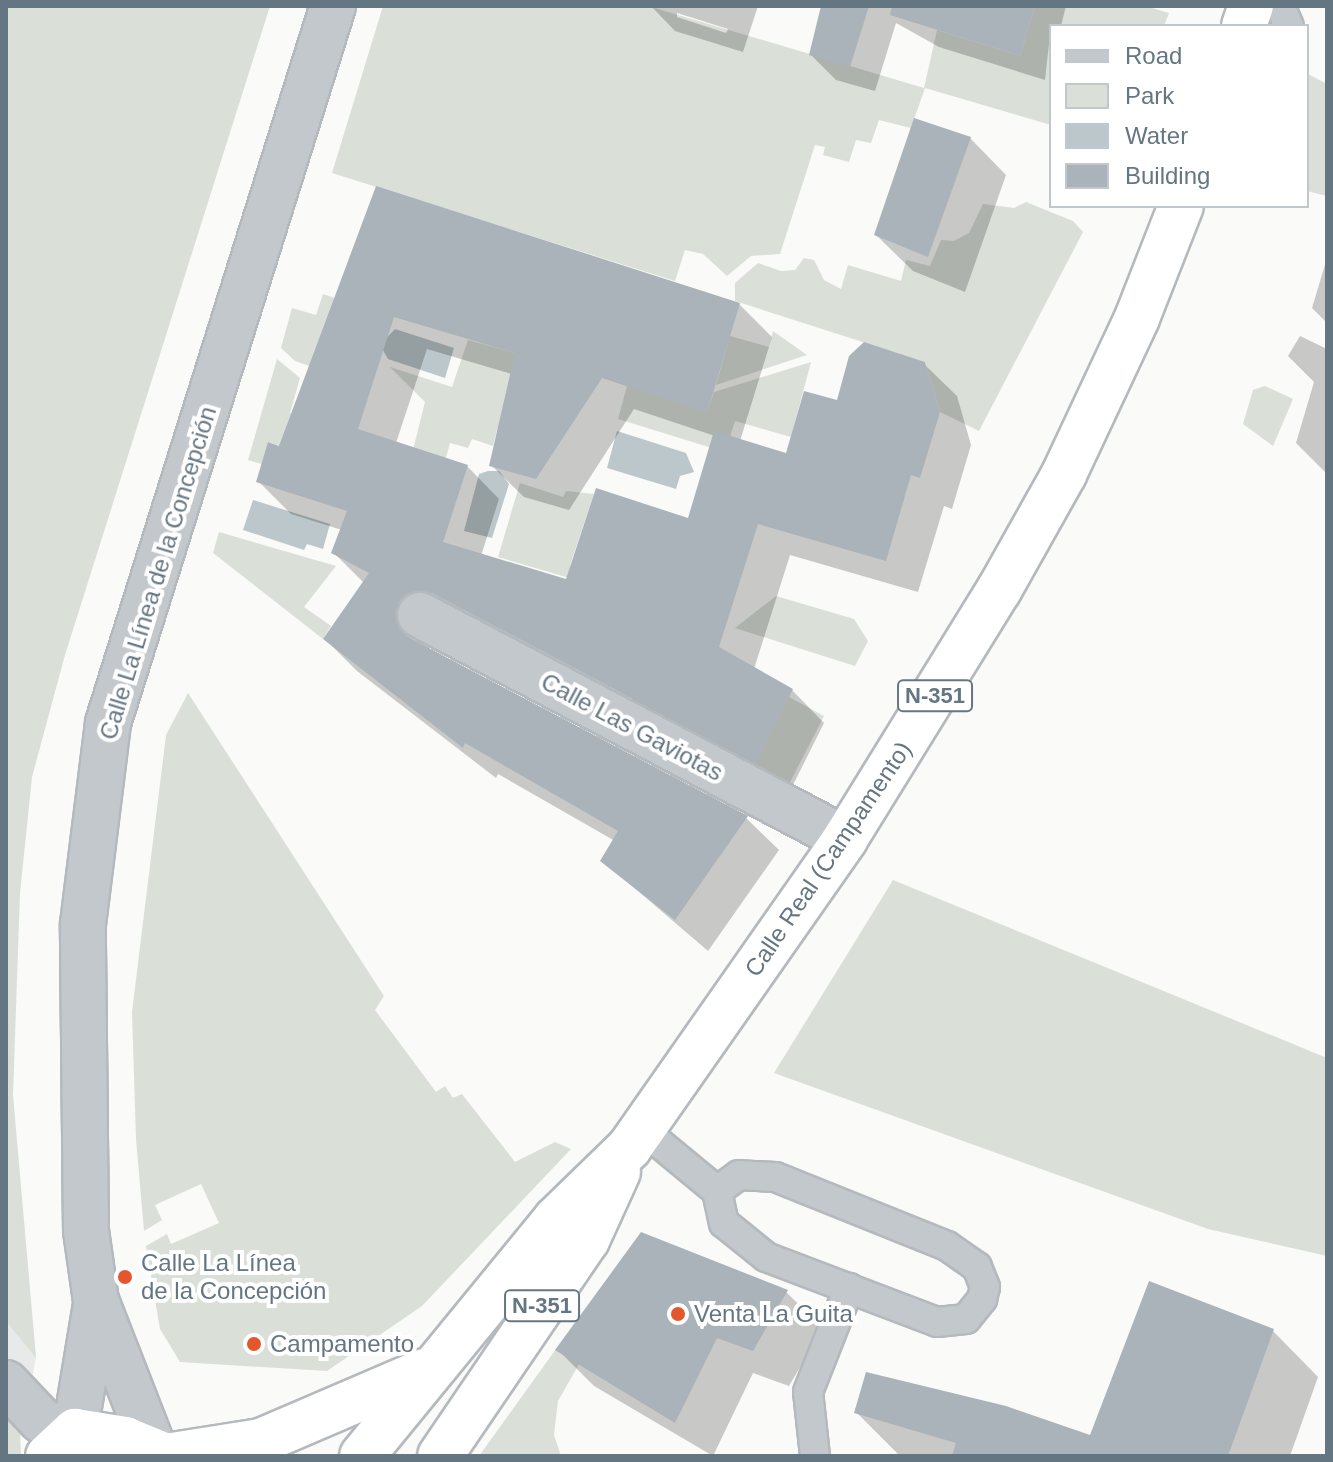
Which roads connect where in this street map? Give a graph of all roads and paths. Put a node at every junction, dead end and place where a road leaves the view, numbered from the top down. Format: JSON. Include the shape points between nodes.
{"nodes":[{"id":1,"x":333,"y":6,"type":"edge"},
{"id":2,"x":1183,"y":208,"type":"edge"},
{"id":3,"x":420,"y":615,"type":"dead end"},
{"id":4,"x":845,"y":839,"type":"junction"},
{"id":5,"x":635,"y":1139,"type":"junction"},
{"id":6,"x":717,"y":1191,"type":"junction"},
{"id":7,"x":849,"y":1288,"type":"junction"},
{"id":8,"x":96,"y":1301,"type":"junction"},
{"id":9,"x":430,"y":1368,"type":"junction"},
{"id":10,"x":6,"y":1383,"type":"edge"},
{"id":11,"x":63,"y":1441,"type":"edge"},
{"id":12,"x":163,"y":1454,"type":"edge"},
{"id":13,"x":362,"y":1456,"type":"edge"},
{"id":14,"x":440,"y":1456,"type":"edge"},
{"id":15,"x":815,"y":1456,"type":"edge"}],
"edges":[{"from":1,"to":8,"type":"street","name":"Calle La Línea de la Concepción","via":[[108,723],[83,924],[81,1107],[86,1231]]},
{"from":2,"to":4,"type":"highway","name":"Calle Real (Campamento)","number":"N-351","via":[[1064,474]]},
{"from":3,"to":4,"type":"street","name":"Calle Las Gaviotas"},
{"from":4,"to":5,"type":"highway","name":"Calle Real (Campamento)","number":"N-351"},
{"from":5,"to":6,"type":"lane"},
{"from":5,"to":9,"type":"highway","name":"Calle Real (Campamento)","number":"N-351","via":[[556,1219]]},
{"from":5,"to":14,"type":"highway","number":"N-351","via":[[587,1240]]},
{"from":6,"to":7,"type":"lane","via":[[724,1223],[747,1246]]},
{"from":6,"to":7,"type":"lane","via":[[739,1175],[775,1177],[947,1246],[977,1267],[985,1287],[976,1309],[956,1324],[937,1322]]},
{"from":7,"to":15,"type":"lane","via":[[808,1392]]},
{"from":8,"to":11,"type":"street","name":"Calle La Línea de la Concepción"},
{"from":8,"to":12,"type":"street","name":"Calle La Línea de la Concepción"},
{"from":9,"to":12,"type":"highway","via":[[261,1441]]},
{"from":9,"to":13,"type":"highway","number":"N-351"},
{"from":10,"to":11,"type":"street"},
{"from":11,"to":12,"type":"highway","via":[[125,1439]]}]}
